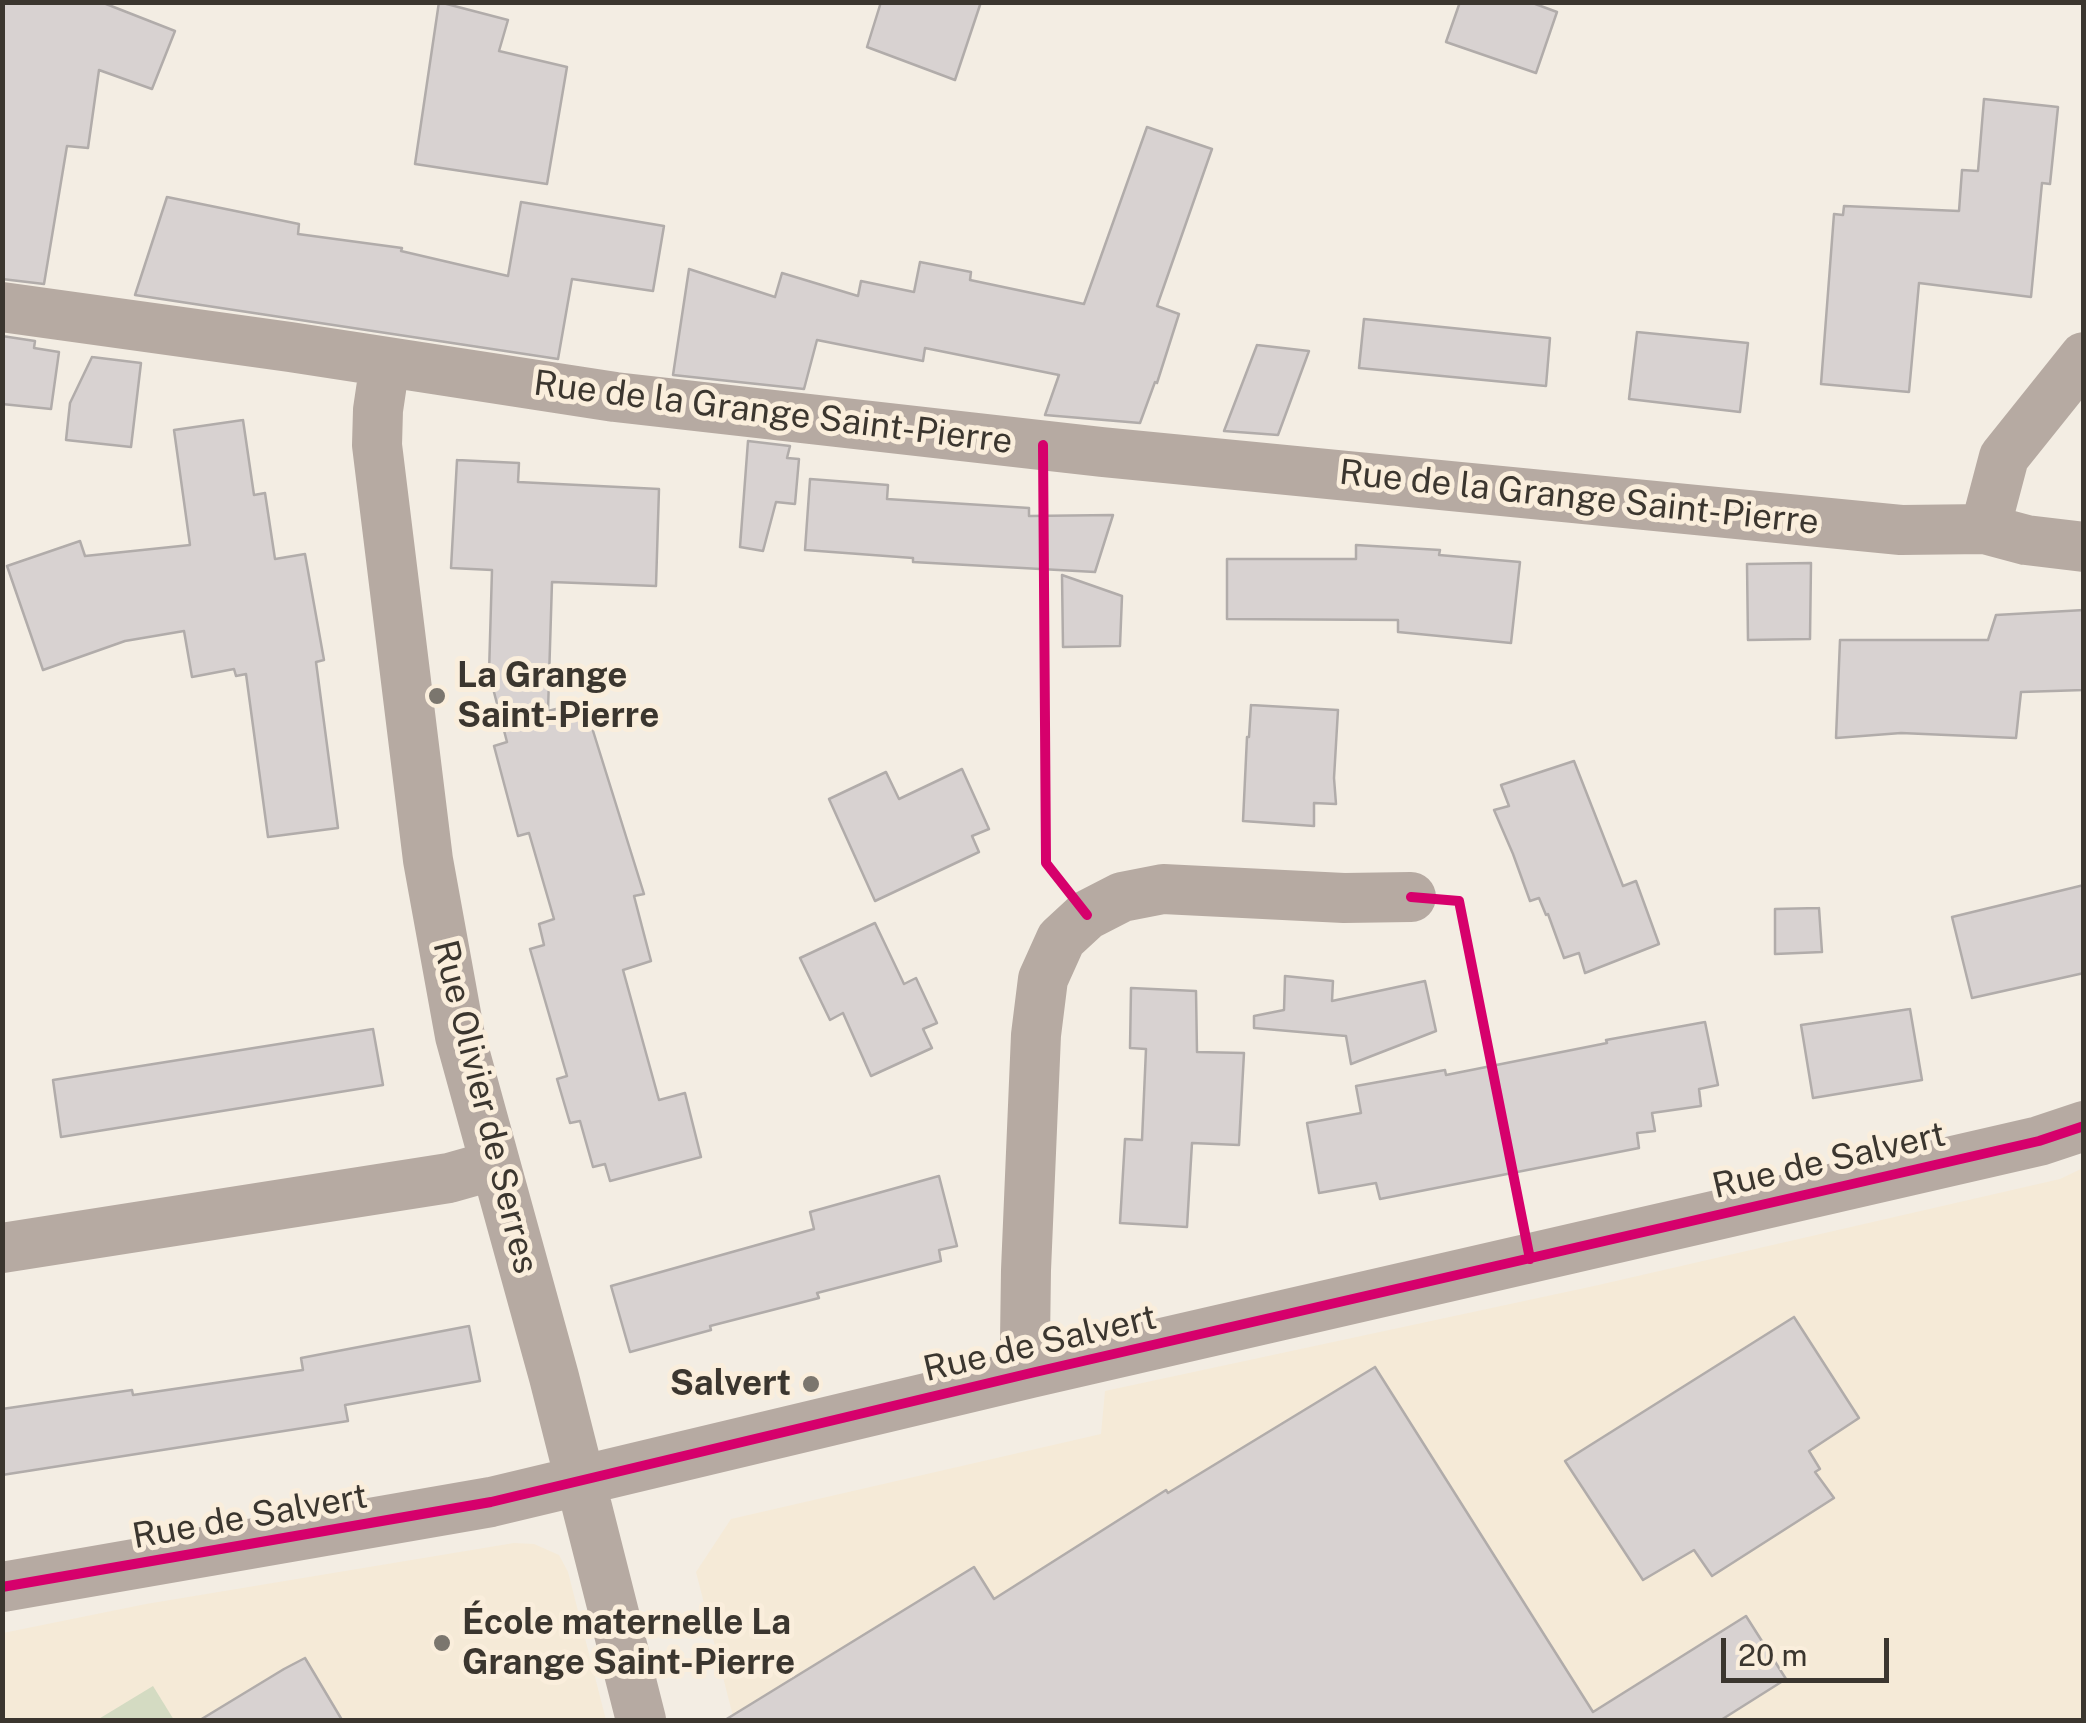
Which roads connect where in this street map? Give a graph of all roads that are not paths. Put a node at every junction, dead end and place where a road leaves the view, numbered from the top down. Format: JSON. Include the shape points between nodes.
{"nodes":[{"id":1,"x":2,"y":307,"type":"edge"},
{"id":2,"x":2084,"y":357,"type":"edge"},
{"id":3,"x":385,"y":363,"type":"junction"},
{"id":4,"x":1985,"y":529,"type":"junction"},
{"id":5,"x":2084,"y":547,"type":"edge"},
{"id":6,"x":1411,"y":897,"type":"dead end"},
{"id":7,"x":2084,"y":1126,"type":"edge"},
{"id":8,"x":495,"y":1164,"type":"junction"},
{"id":9,"x":2,"y":1248,"type":"edge"},
{"id":10,"x":1031,"y":1373,"type":"junction"},
{"id":11,"x":582,"y":1480,"type":"junction"},
{"id":12,"x":2,"y":1587,"type":"edge"},
{"id":13,"x":641,"y":1720,"type":"edge"}],
"edges":[{"from":1,"to":3,"type":"street","name":"Rue de la Grange Saint-Pierre"},
{"from":2,"to":4,"type":"street","via":[[2004,457]]},
{"from":3,"to":4,"type":"street","name":"Rue de la Grange Saint-Pierre","via":[[615,397],[1102,452],[1902,530]]},
{"from":3,"to":8,"type":"street","name":"Rue Olivier de Serres","via":[[377,445],[428,860],[460,1036]]},
{"from":4,"to":5,"type":"street","name":"Rue de la Grange Saint-Pierre"},
{"from":6,"to":10,"type":"street","via":[[1163,889],[1122,898],[1061,939],[1044,979],[1036,1035],[1026,1270]]},
{"from":7,"to":10,"type":"street","name":"Rue de Salvert"},
{"from":8,"to":9,"type":"street","via":[[448,1178]]},
{"from":8,"to":11,"type":"street","name":"Rue Olivier de Serres"},
{"from":10,"to":11,"type":"street","name":"Rue de Salvert"},
{"from":11,"to":12,"type":"street","name":"Rue de Salvert"},
{"from":11,"to":13,"type":"street","name":"Rue Olivier de Serres"}]}
